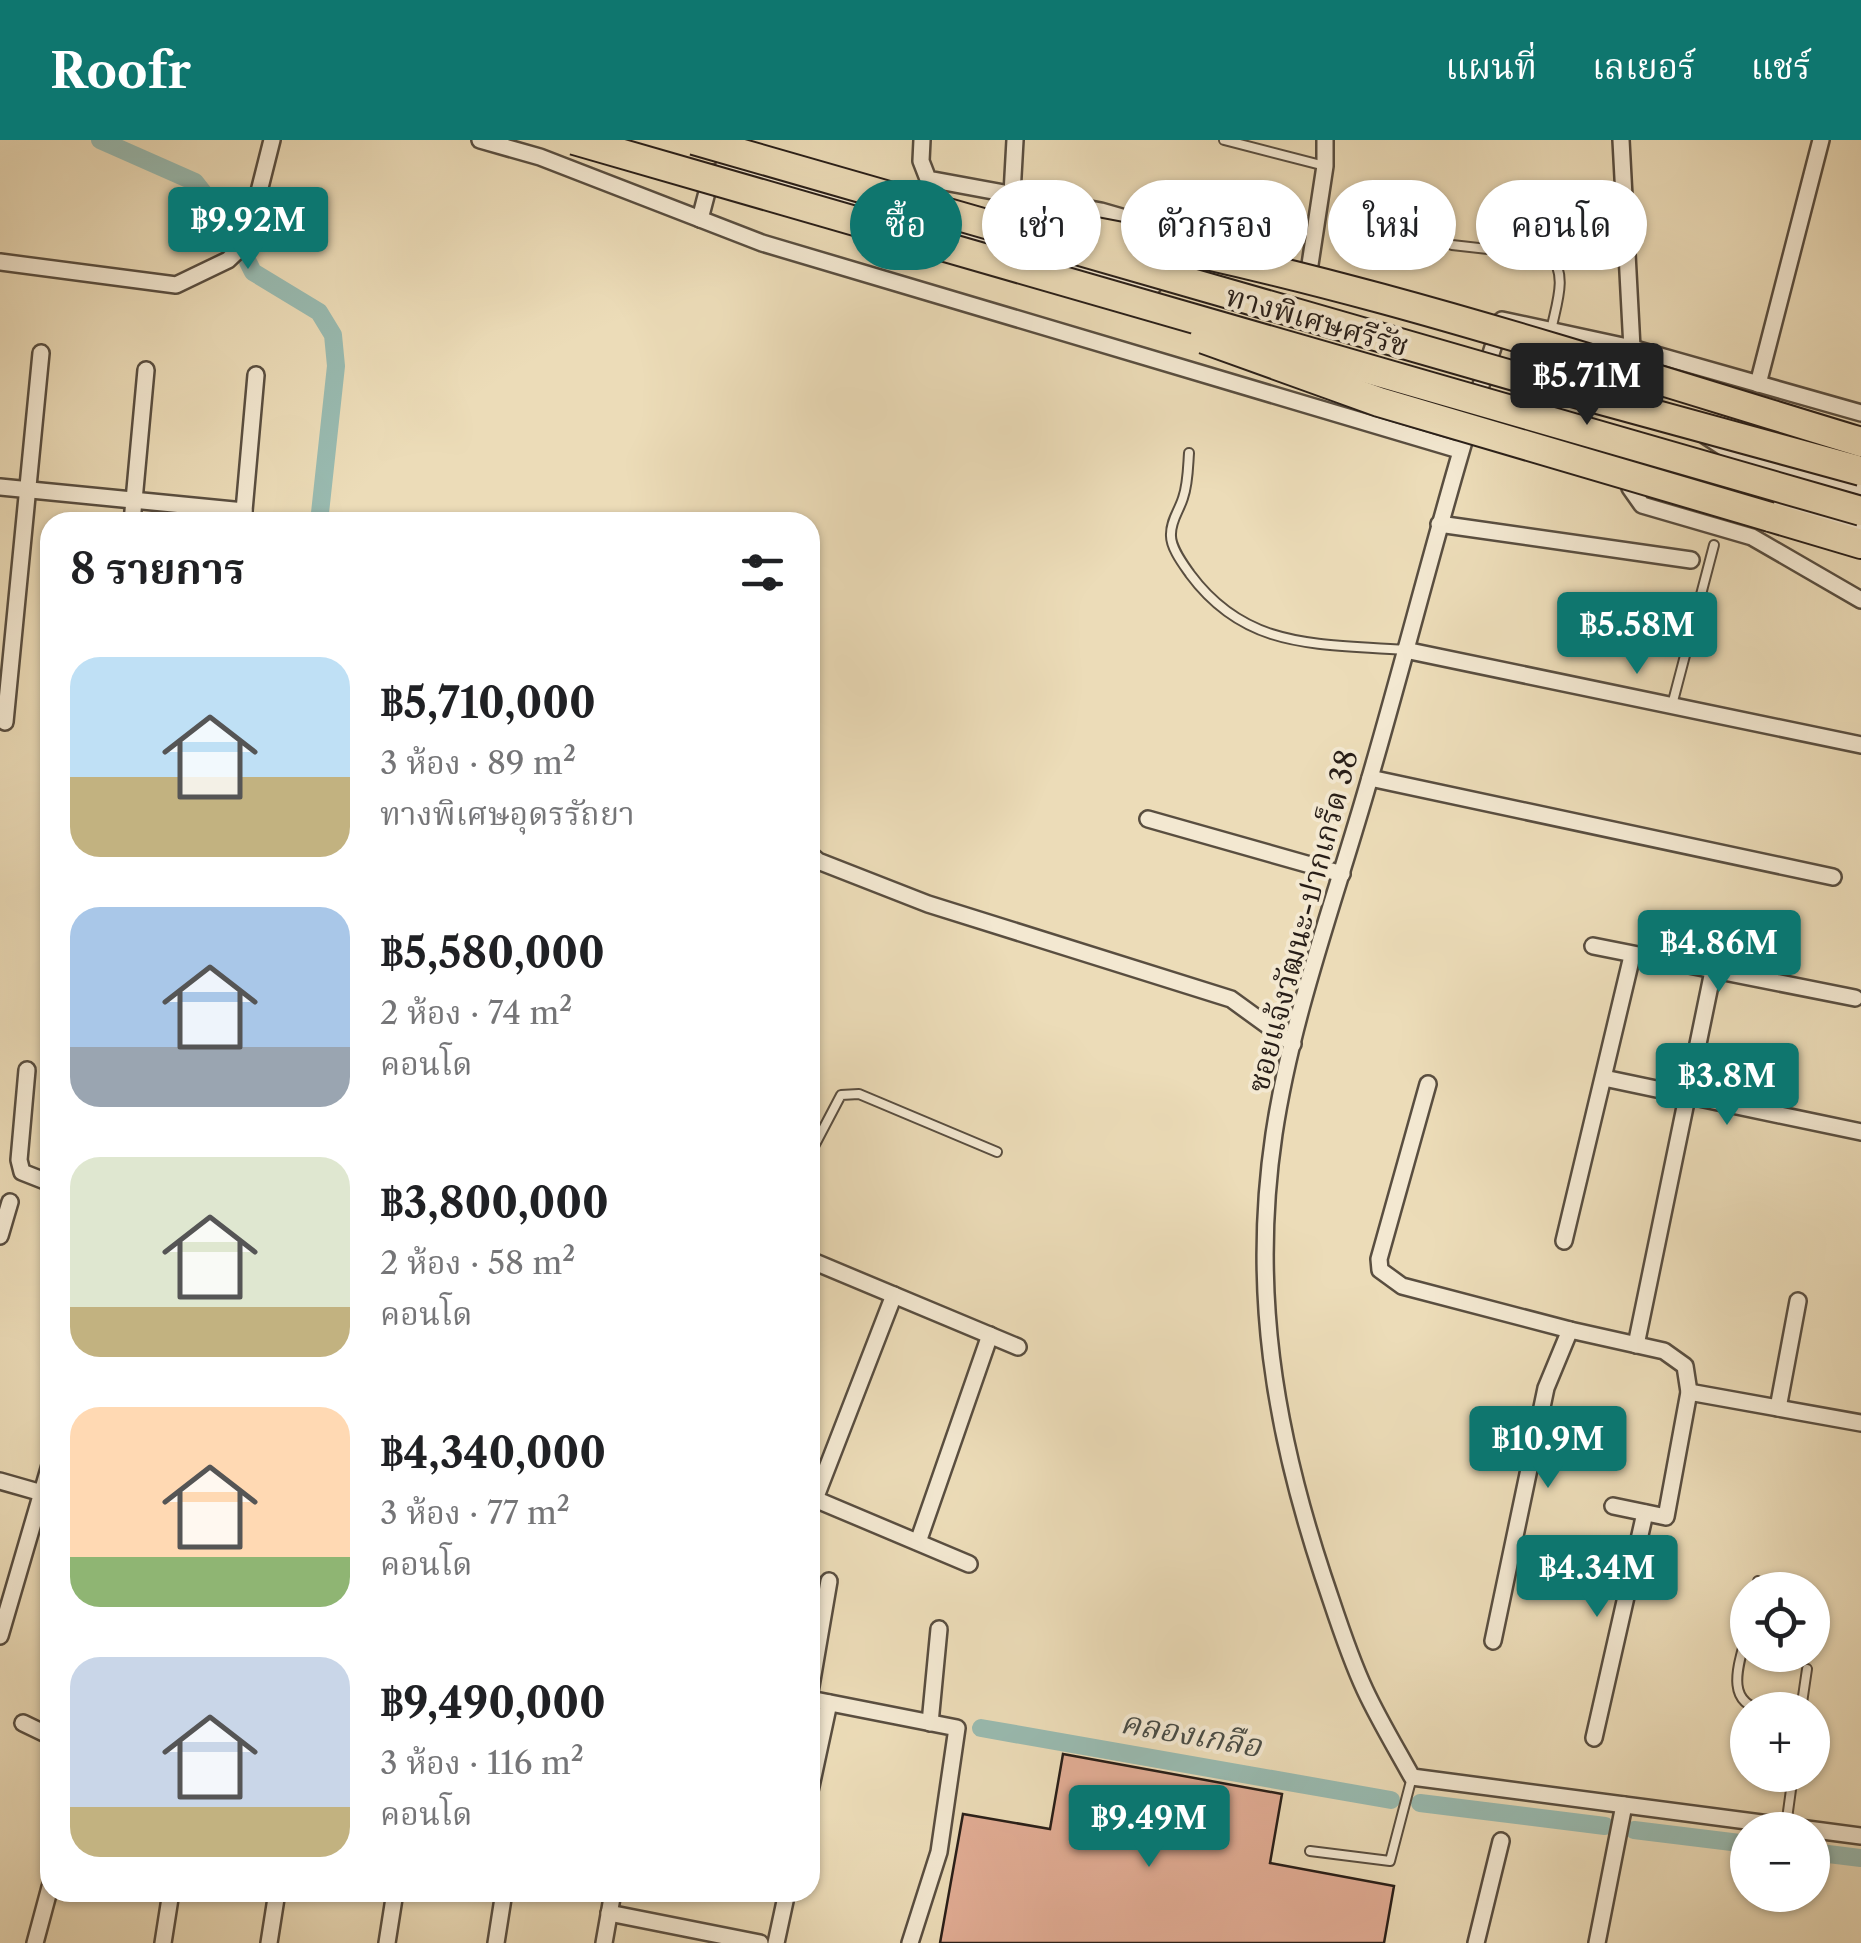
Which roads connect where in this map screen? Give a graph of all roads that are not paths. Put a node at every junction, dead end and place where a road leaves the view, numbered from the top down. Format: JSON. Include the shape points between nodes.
{"nodes":[{"id":1,"x":272,"y":140,"type":"edge"},
{"id":2,"x":480,"y":140,"type":"edge"},
{"id":3,"x":574,"y":140,"type":"edge"},
{"id":4,"x":694,"y":140,"type":"edge"},
{"id":5,"x":720,"y":140,"type":"edge"},
{"id":6,"x":922,"y":140,"type":"edge"},
{"id":7,"x":1015,"y":140,"type":"edge"},
{"id":8,"x":1224,"y":140,"type":"edge"},
{"id":9,"x":1325,"y":140,"type":"edge"},
{"id":10,"x":1621,"y":140,"type":"edge"},
{"id":11,"x":1821,"y":140,"type":"edge"},
{"id":12,"x":724,"y":165,"type":"dead end"},
{"id":13,"x":1325,"y":166,"type":"junction"},
{"id":14,"x":1013,"y":180,"type":"edge"},
{"id":15,"x":850,"y":184,"type":"edge"},
{"id":16,"x":982,"y":189,"type":"edge"},
{"id":17,"x":962,"y":210,"type":"edge"},
{"id":18,"x":1101,"y":211,"type":"edge"},
{"id":19,"x":962,"y":218,"type":"edge"},
{"id":20,"x":700,"y":219,"type":"junction"},
{"id":21,"x":1456,"y":245,"type":"edge"},
{"id":22,"x":0,"y":262,"type":"edge"},
{"id":23,"x":1310,"y":272,"type":"junction"},
{"id":24,"x":1046,"y":276,"type":"junction"},
{"id":25,"x":1551,"y":330,"type":"junction"},
{"id":26,"x":1494,"y":344,"type":"junction"},
{"id":27,"x":1632,"y":348,"type":"junction"},
{"id":28,"x":41,"y":353,"type":"dead end"},
{"id":29,"x":1671,"y":359,"type":"junction"},
{"id":30,"x":146,"y":370,"type":"dead end"},
{"id":31,"x":256,"y":375,"type":"dead end"},
{"id":32,"x":1483,"y":376,"type":"junction"},
{"id":33,"x":1758,"y":384,"type":"junction"},
{"id":34,"x":1530,"y":396,"type":"junction"},
{"id":35,"x":1861,"y":413,"type":"edge"},
{"id":36,"x":1651,"y":422,"type":"junction"},
{"id":37,"x":1861,"y":442,"type":"edge"},
{"id":38,"x":1459,"y":450,"type":"junction"},
{"id":39,"x":1189,"y":453,"type":"dead end"},
{"id":40,"x":1637,"y":466,"type":"junction"},
{"id":41,"x":1861,"y":471,"type":"edge"},
{"id":42,"x":1861,"y":487,"type":"edge"},
{"id":43,"x":0,"y":488,"type":"edge"},
{"id":44,"x":28,"y":490,"type":"junction"},
{"id":45,"x":134,"y":500,"type":"junction"},
{"id":46,"x":1861,"y":511,"type":"edge"},
{"id":47,"x":133,"y":512,"type":"edge"},
{"id":48,"x":211,"y":512,"type":"edge"},
{"id":49,"x":243,"y":512,"type":"edge"},
{"id":50,"x":1439,"y":524,"type":"junction"},
{"id":51,"x":1861,"y":526,"type":"edge"},
{"id":52,"x":1861,"y":544,"type":"edge"},
{"id":53,"x":1714,"y":545,"type":"dead end"},
{"id":54,"x":1691,"y":560,"type":"dead end"},
{"id":55,"x":1861,"y":600,"type":"edge"},
{"id":56,"x":1405,"y":650,"type":"junction"},
{"id":57,"x":1672,"y":708,"type":"junction"},
{"id":58,"x":5,"y":722,"type":"dead end"},
{"id":59,"x":1861,"y":746,"type":"edge"},
{"id":60,"x":1370,"y":778,"type":"junction"},
{"id":61,"x":1148,"y":819,"type":"dead end"},
{"id":62,"x":820,"y":861,"type":"edge"},
{"id":63,"x":1342,"y":874,"type":"junction"},
{"id":64,"x":1833,"y":877,"type":"dead end"},
{"id":65,"x":1593,"y":946,"type":"dead end"},
{"id":66,"x":1632,"y":956,"type":"junction"},
{"id":67,"x":1712,"y":971,"type":"junction"},
{"id":68,"x":1854,"y":998,"type":"dead end"},
{"id":69,"x":1293,"y":1044,"type":"junction"},
{"id":70,"x":27,"y":1070,"type":"dead end"},
{"id":71,"x":1604,"y":1078,"type":"junction"},
{"id":72,"x":1428,"y":1084,"type":"dead end"},
{"id":73,"x":1686,"y":1097,"type":"junction"},
{"id":74,"x":1861,"y":1132,"type":"edge"},
{"id":75,"x":820,"y":1136,"type":"edge"},
{"id":76,"x":997,"y":1152,"type":"dead end"},
{"id":77,"x":40,"y":1180,"type":"edge"},
{"id":78,"x":10,"y":1202,"type":"dead end"},
{"id":79,"x":0,"y":1236,"type":"edge"},
{"id":80,"x":1564,"y":1240,"type":"dead end"},
{"id":81,"x":820,"y":1264,"type":"edge"},
{"id":82,"x":894,"y":1295,"type":"junction"},
{"id":83,"x":1798,"y":1301,"type":"dead end"},
{"id":84,"x":1570,"y":1330,"type":"junction"},
{"id":85,"x":990,"y":1335,"type":"junction"},
{"id":86,"x":1636,"y":1345,"type":"junction"},
{"id":87,"x":1018,"y":1347,"type":"dead end"},
{"id":88,"x":1689,"y":1392,"type":"junction"},
{"id":89,"x":1778,"y":1408,"type":"junction"},
{"id":90,"x":1861,"y":1423,"type":"edge"},
{"id":91,"x":820,"y":1478,"type":"edge"},
{"id":92,"x":0,"y":1481,"type":"edge"},
{"id":93,"x":40,"y":1492,"type":"edge"},
{"id":94,"x":40,"y":1500,"type":"edge"},
{"id":95,"x":820,"y":1501,"type":"edge"},
{"id":96,"x":1613,"y":1506,"type":"dead end"},
{"id":97,"x":1645,"y":1513,"type":"junction"},
{"id":98,"x":918,"y":1542,"type":"junction"},
{"id":99,"x":969,"y":1564,"type":"dead end"},
{"id":100,"x":829,"y":1581,"type":"dead end"},
{"id":101,"x":939,"y":1630,"type":"dead end"},
{"id":102,"x":820,"y":1635,"type":"edge"},
{"id":103,"x":0,"y":1636,"type":"edge"},
{"id":104,"x":1493,"y":1641,"type":"dead end"},
{"id":105,"x":820,"y":1699,"type":"edge"},
{"id":106,"x":829,"y":1703,"type":"junction"},
{"id":107,"x":22,"y":1723,"type":"dead end"},
{"id":108,"x":930,"y":1723,"type":"junction"},
{"id":109,"x":40,"y":1731,"type":"edge"},
{"id":110,"x":1594,"y":1738,"type":"dead end"},
{"id":111,"x":820,"y":1744,"type":"edge"},
{"id":112,"x":1412,"y":1777,"type":"junction"},
{"id":113,"x":1624,"y":1805,"type":"junction"},
{"id":114,"x":1730,"y":1819,"type":"edge"},
{"id":115,"x":1830,"y":1832,"type":"edge"},
{"id":116,"x":1861,"y":1836,"type":"edge"},
{"id":117,"x":1501,"y":1841,"type":"dead end"},
{"id":118,"x":1310,"y":1851,"type":"dead end"},
{"id":119,"x":46,"y":1902,"type":"edge"},
{"id":120,"x":170,"y":1902,"type":"edge"},
{"id":121,"x":275,"y":1902,"type":"edge"},
{"id":122,"x":393,"y":1902,"type":"edge"},
{"id":123,"x":502,"y":1902,"type":"edge"},
{"id":124,"x":611,"y":1902,"type":"edge"},
{"id":125,"x":786,"y":1902,"type":"edge"},
{"id":126,"x":609,"y":1914,"type":"junction"},
{"id":127,"x":35,"y":1943,"type":"edge"},
{"id":128,"x":162,"y":1943,"type":"edge"},
{"id":129,"x":269,"y":1943,"type":"edge"},
{"id":130,"x":387,"y":1943,"type":"edge"},
{"id":131,"x":496,"y":1943,"type":"edge"},
{"id":132,"x":604,"y":1943,"type":"edge"},
{"id":133,"x":759,"y":1943,"type":"edge"},
{"id":134,"x":776,"y":1943,"type":"edge"},
{"id":135,"x":910,"y":1943,"type":"edge"},
{"id":136,"x":1476,"y":1943,"type":"edge"},
{"id":137,"x":1596,"y":1943,"type":"edge"}],
"edges":[{"from":1,"to":22,"type":"street","via":[[246,243],[228,260],[176,285]]},
{"from":2,"to":20,"type":"street"},
{"from":3,"to":24,"type":"highway","name":"ทางพิเศษศรีรัช","bridge":true},
{"from":4,"to":15,"type":"highway","name":"ทางพิเศษศรีรัช","bridge":true},
{"from":5,"to":20,"type":"street"},
{"from":6,"to":16,"type":"street","via":[[928,180]]},
{"from":7,"to":14,"type":"street"},
{"from":8,"to":13,"type":"lane"},
{"from":9,"to":13,"type":"street"},
{"from":10,"to":27,"type":"street"},
{"from":11,"to":33,"type":"street"},
{"from":12,"to":32,"type":"street"},
{"from":13,"to":23,"type":"street"},
{"from":17,"to":37,"type":"highway","bridge":true,"via":[[1133,237],[1449,318]]},
{"from":18,"to":23,"type":"street"},
{"from":19,"to":34,"type":"highway","name":"ทางพิเศษศรีรัช","bridge":true},
{"from":20,"to":38,"type":"street"},
{"from":21,"to":25,"type":"lane","via":[[1550,256],[1560,268]]},
{"from":23,"to":26,"type":"street","via":[[1314,286],[1332,298]]},
{"from":24,"to":34,"type":"highway","name":"ทางพิเศษศรีรัช","bridge":true},
{"from":24,"to":52,"type":"highway","bridge":true,"via":[[1379,402]]},
{"from":25,"to":26,"type":"street","via":[[1502,320]]},
{"from":25,"to":27,"type":"street"},
{"from":26,"to":32,"type":"street","name":"ซอยแจ้งวัฒนะ-ปากเกร็ด 38"},
{"from":27,"to":29,"type":"street"},
{"from":28,"to":44,"type":"street"},
{"from":29,"to":33,"type":"street"},
{"from":29,"to":36,"type":"street"},
{"from":30,"to":45,"type":"street"},
{"from":31,"to":49,"type":"street"},
{"from":32,"to":34,"type":"street"},
{"from":32,"to":38,"type":"street","name":"ซอยแจ้งวัฒนะ-ปากเกร็ด 38"},
{"from":33,"to":35,"type":"street"},
{"from":34,"to":36,"type":"street"},
{"from":34,"to":40,"type":"street","via":[[1556,422]]},
{"from":34,"to":41,"type":"highway","bridge":true},
{"from":34,"to":46,"type":"highway","bridge":true},
{"from":36,"to":40,"type":"street"},
{"from":36,"to":42,"type":"street"},
{"from":38,"to":50,"type":"street","name":"ซอยแจ้งวัฒนะ-ปากเกร็ด 38"},
{"from":39,"to":56,"type":"lane","via":[[1170,538],[1206,596],[1260,631]]},
{"from":40,"to":51,"type":"street"},
{"from":40,"to":55,"type":"street","via":[[1630,488],[1642,505],[1752,537]]},
{"from":43,"to":44,"type":"street"},
{"from":44,"to":45,"type":"street"},
{"from":44,"to":58,"type":"street"},
{"from":45,"to":47,"type":"street"},
{"from":45,"to":48,"type":"street"},
{"from":50,"to":54,"type":"street"},
{"from":50,"to":56,"type":"street","name":"ซอยแจ้งวัฒนะ-ปากเกร็ด 38"},
{"from":53,"to":57,"type":"lane"},
{"from":56,"to":57,"type":"street"},
{"from":56,"to":60,"type":"street","name":"ซอยแจ้งวัฒนะ-ปากเกร็ด 38"},
{"from":57,"to":59,"type":"street"},
{"from":60,"to":63,"type":"street","name":"ซอยแจ้งวัฒนะ-ปากเกร็ด 38"},
{"from":60,"to":64,"type":"street"},
{"from":61,"to":63,"type":"street"},
{"from":62,"to":69,"type":"street","via":[[928,904],[1231,999]]},
{"from":63,"to":69,"type":"street","name":"ซอยแจ้งวัฒนะ-ปากเกร็ด 38"},
{"from":65,"to":66,"type":"street"},
{"from":66,"to":67,"type":"street"},
{"from":66,"to":71,"type":"street"},
{"from":67,"to":68,"type":"street"},
{"from":67,"to":73,"type":"street"},
{"from":69,"to":112,"type":"street","name":"ซอยแจ้งวัฒนะ-ปากเกร็ด 38","via":[[1274,1133],[1265,1226],[1278,1416],[1335,1611],[1364,1688]]},
{"from":70,"to":77,"type":"street","via":[[19,1160],[22,1172]]},
{"from":71,"to":73,"type":"street"},
{"from":71,"to":80,"type":"street"},
{"from":72,"to":84,"type":"street","via":[[1380,1270],[1402,1286]]},
{"from":73,"to":74,"type":"street"},
{"from":73,"to":86,"type":"street"},
{"from":75,"to":76,"type":"lane","via":[[842,1095],[860,1094]]},
{"from":78,"to":79,"type":"street"},
{"from":81,"to":82,"type":"street"},
{"from":82,"to":85,"type":"street"},
{"from":82,"to":91,"type":"street"},
{"from":83,"to":89,"type":"street"},
{"from":84,"to":86,"type":"street"},
{"from":84,"to":104,"type":"street","via":[[1546,1388]]},
{"from":85,"to":87,"type":"street"},
{"from":85,"to":98,"type":"street"},
{"from":86,"to":88,"type":"street","via":[[1664,1351],[1685,1366]]},
{"from":88,"to":89,"type":"street"},
{"from":88,"to":97,"type":"street","via":[[1666,1518]]},
{"from":89,"to":90,"type":"street"},
{"from":92,"to":93,"type":"street"},
{"from":94,"to":103,"type":"street"},
{"from":95,"to":98,"type":"street"},
{"from":96,"to":97,"type":"street"},
{"from":97,"to":110,"type":"street"},
{"from":98,"to":99,"type":"street"},
{"from":100,"to":102,"type":"street"},
{"from":101,"to":108,"type":"street"},
{"from":105,"to":106,"type":"street"},
{"from":106,"to":108,"type":"street"},
{"from":106,"to":111,"type":"street"},
{"from":107,"to":109,"type":"street"},
{"from":108,"to":135,"type":"street","via":[[957,1728],[939,1852]]},
{"from":112,"to":113,"type":"street"},
{"from":112,"to":118,"type":"lane","via":[[1390,1861]]},
{"from":113,"to":114,"type":"street"},
{"from":113,"to":137,"type":"street"},
{"from":115,"to":116,"type":"street"},
{"from":117,"to":136,"type":"street"},
{"from":119,"to":127,"type":"street"},
{"from":120,"to":128,"type":"street"},
{"from":121,"to":129,"type":"street"},
{"from":122,"to":130,"type":"street"},
{"from":123,"to":131,"type":"street"},
{"from":124,"to":126,"type":"street"},
{"from":125,"to":134,"type":"street"},
{"from":126,"to":132,"type":"street"},
{"from":126,"to":133,"type":"street"}]}
